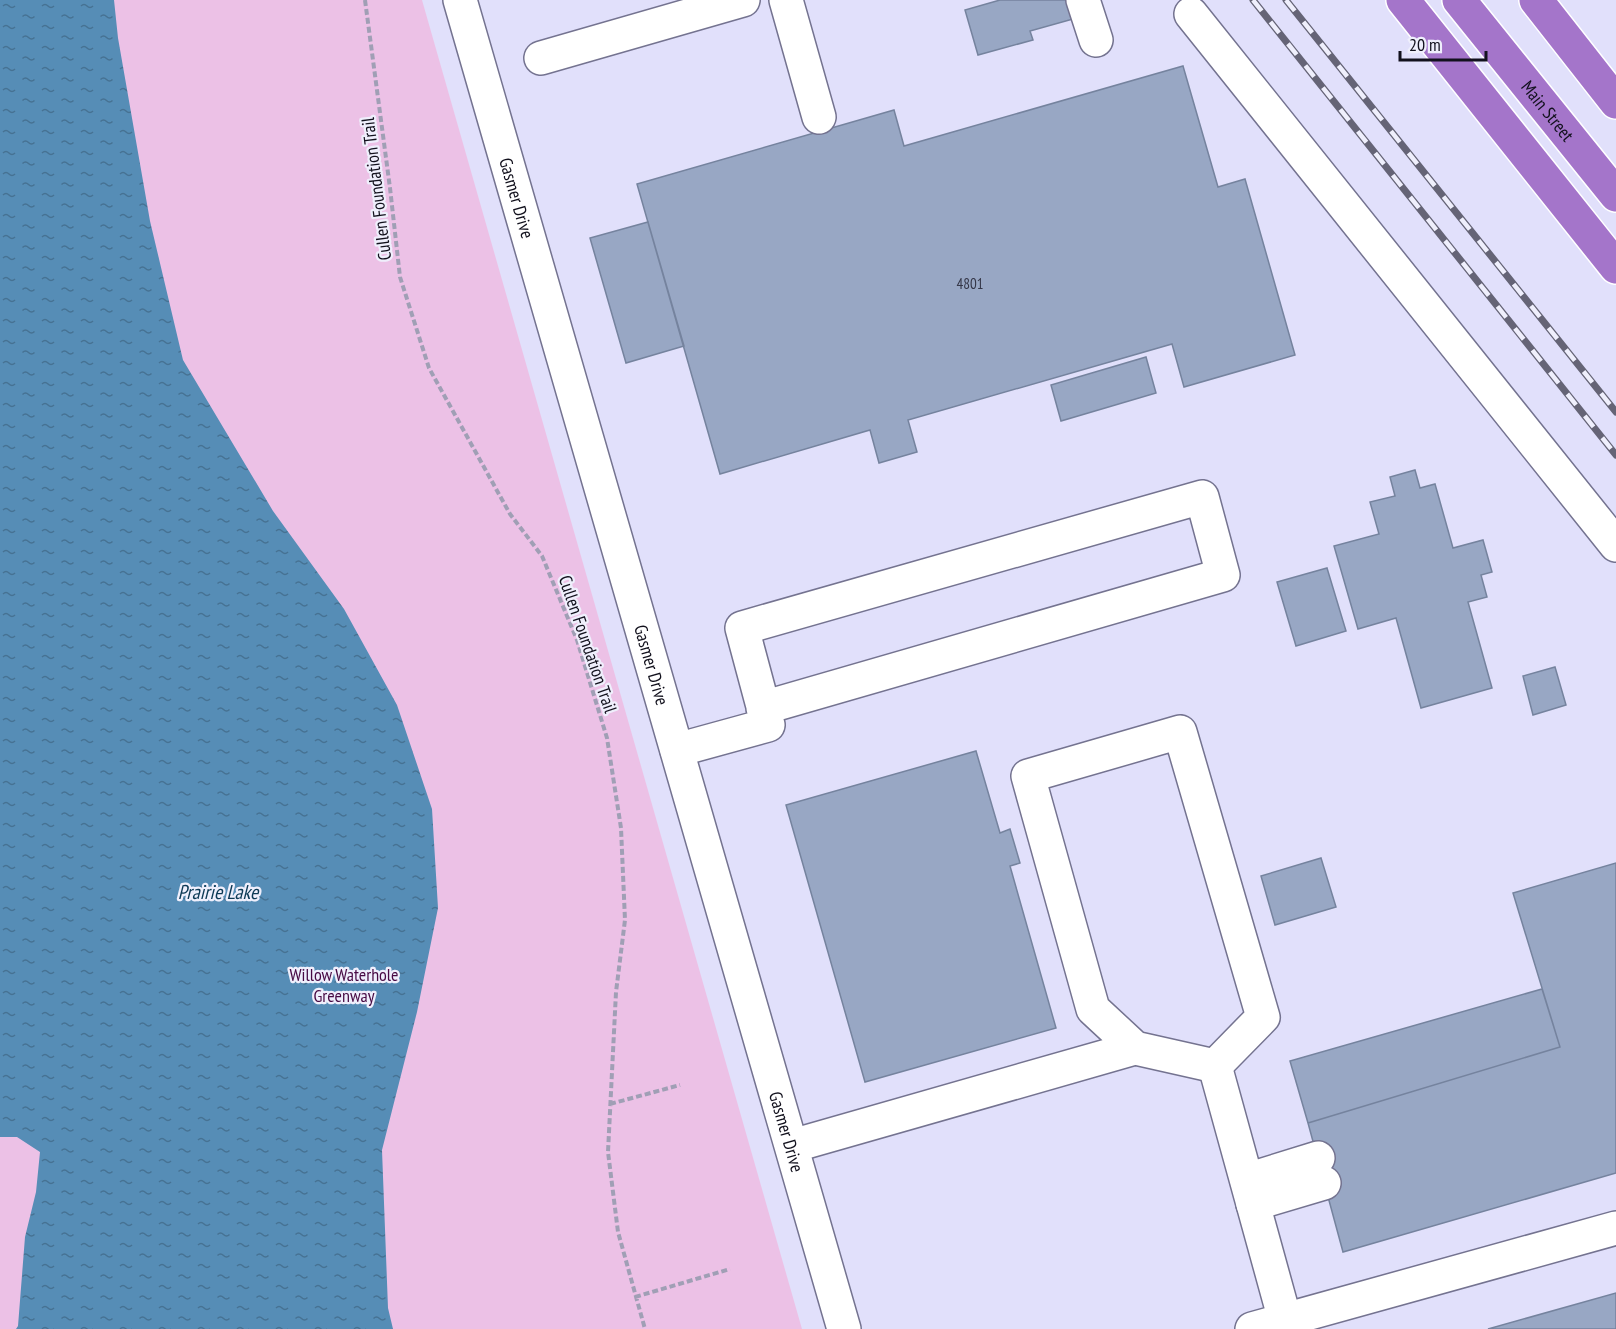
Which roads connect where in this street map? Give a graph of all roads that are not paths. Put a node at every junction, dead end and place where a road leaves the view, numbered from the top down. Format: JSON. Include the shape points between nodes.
{"nodes":[{"id":1,"x":460,"y":0,"type":"edge"},
{"id":2,"x":743,"y":0,"type":"edge"},
{"id":3,"x":786,"y":0,"type":"edge"},
{"id":4,"x":1083,"y":0,"type":"edge"},
{"id":5,"x":1403,"y":0,"type":"edge"},
{"id":6,"x":1458,"y":0,"type":"edge"},
{"id":7,"x":1536,"y":0,"type":"edge"},
{"id":8,"x":1191,"y":14,"type":"dead end"},
{"id":9,"x":1096,"y":40,"type":"dead end"},
{"id":10,"x":541,"y":58,"type":"dead end"},
{"id":11,"x":1616,"y":102,"type":"edge"},
{"id":12,"x":819,"y":117,"type":"dead end"},
{"id":13,"x":1616,"y":195,"type":"edge"},
{"id":14,"x":1616,"y":267,"type":"edge"},
{"id":15,"x":1616,"y":545,"type":"edge"},
{"id":16,"x":763,"y":708,"type":"junction"},
{"id":17,"x":676,"y":750,"type":"junction"},
{"id":18,"x":1135,"y":1048,"type":"junction"},
{"id":19,"x":1215,"y":1066,"type":"junction"},
{"id":20,"x":792,"y":1146,"type":"junction"},
{"id":21,"x":1247,"y":1181,"type":"junction"},
{"id":22,"x":1616,"y":1228,"type":"edge"},
{"id":23,"x":1286,"y":1320,"type":"junction"},
{"id":24,"x":844,"y":1329,"type":"edge"},
{"id":25,"x":1252,"y":1329,"type":"edge"}],
"edges":[{"from":1,"to":17,"type":"street","name":"Gasmer Drive"},
{"from":2,"to":10,"type":"street"},
{"from":3,"to":12,"type":"street"},
{"from":4,"to":9,"type":"street"},
{"from":5,"to":14,"type":"highway"},
{"from":6,"to":13,"type":"highway","name":"Main Street"},
{"from":7,"to":11,"type":"highway"},
{"from":8,"to":15,"type":"street"},
{"from":16,"to":16,"type":"street","via":[[1223,575],[1202,496],[742,628]]},
{"from":16,"to":17,"type":"street","via":[[768,725]]},
{"from":17,"to":20,"type":"street","name":"Gasmer Drive"},
{"from":18,"to":19,"type":"street"},
{"from":18,"to":19,"type":"street","via":[[1093,1009],[1028,776],[1180,732],[1263,1017]]},
{"from":18,"to":20,"type":"street"},
{"from":19,"to":21,"type":"street"},
{"from":20,"to":24,"type":"street","name":"Gasmer Drive"},
{"from":21,"to":21,"type":"street","via":[[1318,1160]]},
{"from":21,"to":23,"type":"street"},
{"from":22,"to":23,"type":"street"},
{"from":23,"to":25,"type":"street"}]}
